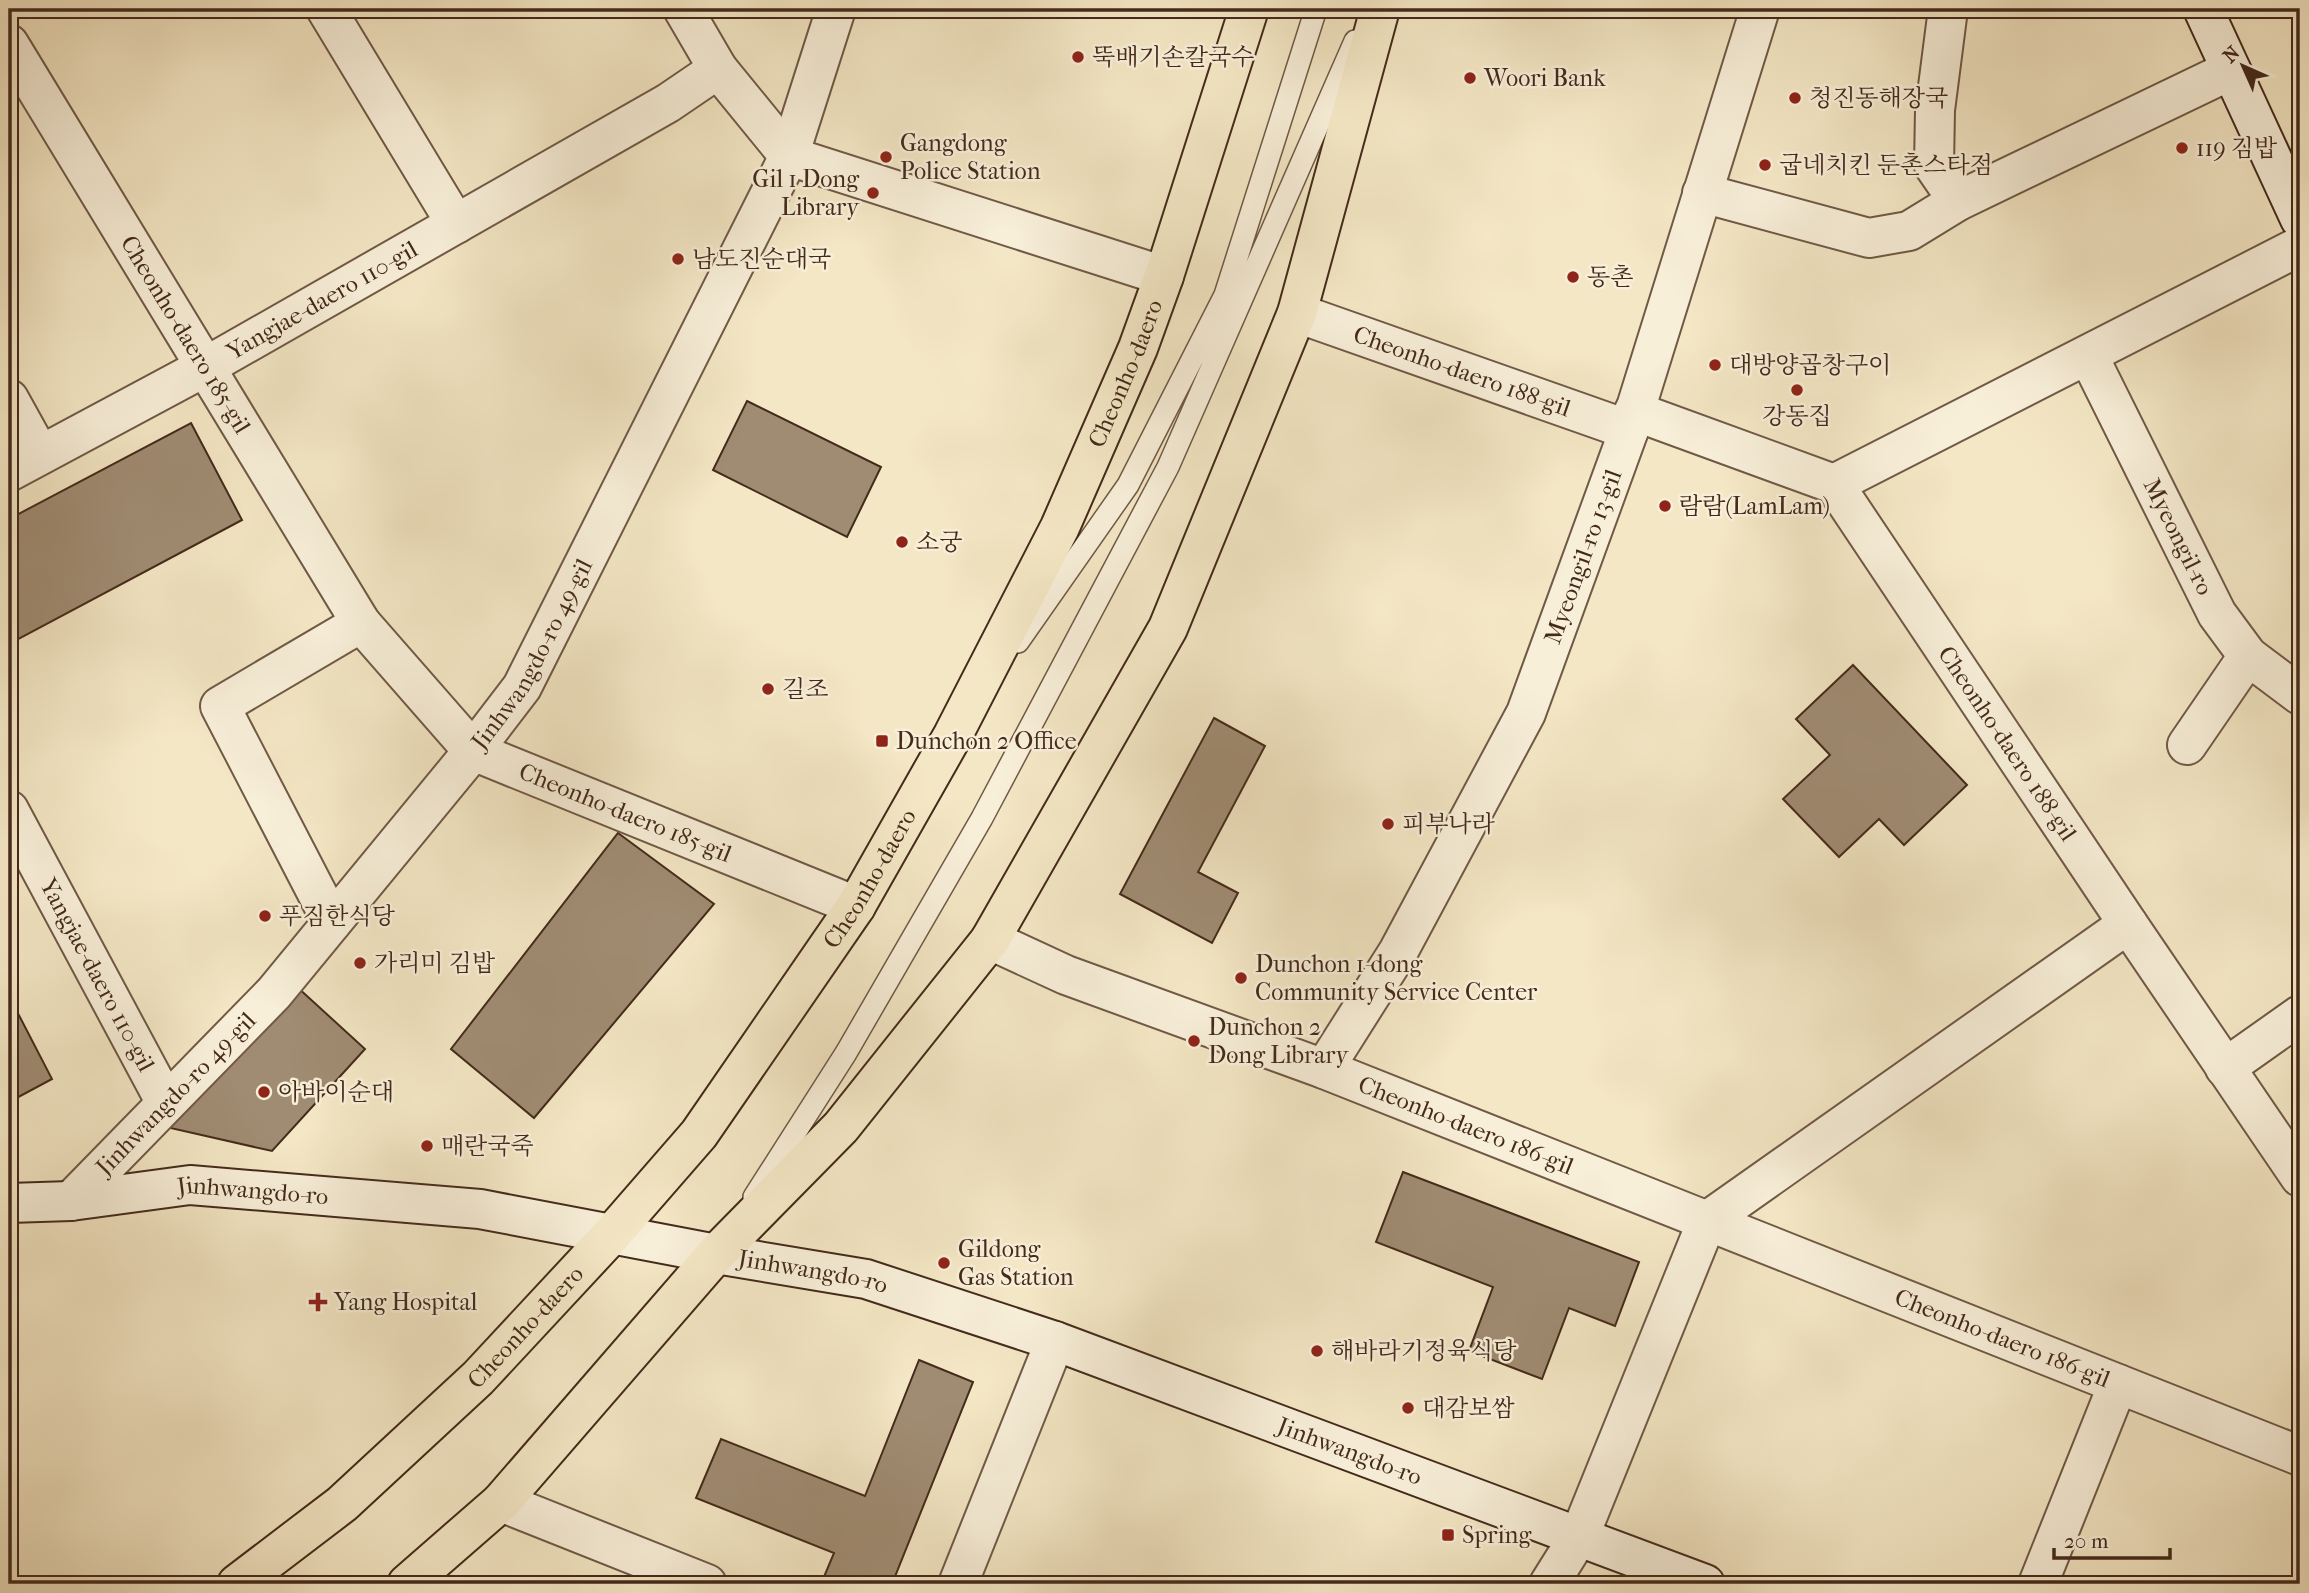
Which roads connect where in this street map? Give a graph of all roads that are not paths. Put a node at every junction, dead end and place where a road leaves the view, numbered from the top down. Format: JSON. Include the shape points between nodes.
{"nodes":[{"id":1,"x":326,"y":9,"type":"edge"},
{"id":2,"x":683,"y":9,"type":"edge"},
{"id":3,"x":836,"y":9,"type":"edge"},
{"id":4,"x":1249,"y":9,"type":"edge"},
{"id":5,"x":1316,"y":9,"type":"edge"},
{"id":6,"x":1370,"y":9,"type":"edge"},
{"id":7,"x":1380,"y":9,"type":"edge"},
{"id":8,"x":1760,"y":9,"type":"edge"},
{"id":9,"x":1948,"y":9,"type":"edge"},
{"id":10,"x":2203,"y":9,"type":"edge"},
{"id":11,"x":9,"y":44,"type":"edge"},
{"id":12,"x":718,"y":69,"type":"junction"},
{"id":13,"x":2231,"y":70,"type":"junction"},
{"id":14,"x":789,"y":156,"type":"junction"},
{"id":15,"x":1702,"y":193,"type":"junction"},
{"id":16,"x":1958,"y":201,"type":"junction"},
{"id":17,"x":2300,"y":219,"type":"edge"},
{"id":18,"x":456,"y":224,"type":"junction"},
{"id":19,"x":2300,"y":246,"type":"edge"},
{"id":20,"x":1164,"y":276,"type":"junction"},
{"id":21,"x":1297,"y":313,"type":"junction"},
{"id":22,"x":2088,"y":355,"type":"junction"},
{"id":23,"x":205,"y":367,"type":"junction"},
{"id":24,"x":9,"y":399,"type":"edge"},
{"id":25,"x":1632,"y":421,"type":"junction"},
{"id":26,"x":24,"y":463,"type":"edge"},
{"id":27,"x":1834,"y":484,"type":"junction"},
{"id":28,"x":361,"y":622,"type":"junction"},
{"id":29,"x":2248,"y":656,"type":"junction"},
{"id":30,"x":2300,"y":695,"type":"edge"},
{"id":31,"x":953,"y":734,"type":"junction"},
{"id":32,"x":2187,"y":746,"type":"dead end"},
{"id":33,"x":473,"y":751,"type":"junction"},
{"id":34,"x":9,"y":810,"type":"edge"},
{"id":35,"x":856,"y":906,"type":"junction"},
{"id":36,"x":332,"y":922,"type":"junction"},
{"id":37,"x":2128,"y":924,"type":"junction"},
{"id":38,"x":990,"y":940,"type":"junction"},
{"id":39,"x":2300,"y":1015,"type":"edge"},
{"id":40,"x":2225,"y":1068,"type":"junction"},
{"id":41,"x":1324,"y":1069,"type":"junction"},
{"id":42,"x":166,"y":1103,"type":"junction"},
{"id":43,"x":2295,"y":1157,"type":"edge"},
{"id":44,"x":71,"y":1201,"type":"junction"},
{"id":45,"x":9,"y":1203,"type":"edge"},
{"id":46,"x":1707,"y":1221,"type":"junction"},
{"id":47,"x":612,"y":1234,"type":"junction"},
{"id":48,"x":716,"y":1254,"type":"junction"},
{"id":49,"x":1055,"y":1341,"type":"junction"},
{"id":50,"x":2118,"y":1384,"type":"junction"},
{"id":51,"x":2300,"y":1456,"type":"edge"},
{"id":52,"x":501,"y":1502,"type":"junction"},
{"id":53,"x":1579,"y":1536,"type":"junction"},
{"id":54,"x":237,"y":1584,"type":"edge"},
{"id":55,"x":407,"y":1584,"type":"edge"},
{"id":56,"x":707,"y":1584,"type":"edge"},
{"id":57,"x":958,"y":1584,"type":"edge"},
{"id":58,"x":1549,"y":1584,"type":"edge"},
{"id":59,"x":1705,"y":1584,"type":"edge"},
{"id":60,"x":2038,"y":1584,"type":"edge"}],
"edges":[{"from":1,"to":18,"type":"street"},
{"from":2,"to":12,"type":"street"},
{"from":3,"to":14,"type":"street","name":"Jinhwangdo-ro 49-gil"},
{"from":4,"to":20,"type":"main road","name":"Cheonho-daero"},
{"from":5,"to":31,"type":"lane","via":[[1225,295],[1128,485]]},
{"from":6,"to":48,"type":"lane","via":[[1162,480],[982,818],[846,1053]]},
{"from":7,"to":21,"type":"main road"},
{"from":8,"to":15,"type":"street","name":"Myeongil-ro 13-gil"},
{"from":9,"to":16,"type":"street","via":[[1935,110],[1934,166]]},
{"from":10,"to":13,"type":"street"},
{"from":11,"to":23,"type":"street","name":"Cheonho-daero 185-gil"},
{"from":12,"to":14,"type":"street"},
{"from":12,"to":18,"type":"street","name":"Yangjae-daero 110-gil","via":[[668,103]]},
{"from":13,"to":16,"type":"street"},
{"from":13,"to":17,"type":"street"},
{"from":14,"to":20,"type":"street"},
{"from":14,"to":33,"type":"street","name":"Jinhwangdo-ro 49-gil","via":[[522,687]]},
{"from":15,"to":16,"type":"street","via":[[1869,238],[1909,231]]},
{"from":15,"to":25,"type":"street","name":"Myeongil-ro 13-gil"},
{"from":18,"to":23,"type":"street","name":"Yangjae-daero 110-gil"},
{"from":19,"to":22,"type":"street"},
{"from":20,"to":31,"type":"main road","name":"Cheonho-daero","via":[[1138,348],[1060,527]]},
{"from":21,"to":25,"type":"street","name":"Cheonho-daero 188-gil"},
{"from":21,"to":38,"type":"main road","via":[[1168,628]]},
{"from":22,"to":27,"type":"street"},
{"from":22,"to":29,"type":"street","name":"Myeongil-ro","via":[[2217,614]]},
{"from":23,"to":26,"type":"street","name":"Yangjae-daero 110-gil"},
{"from":23,"to":28,"type":"street","name":"Cheonho-daero 185-gil"},
{"from":24,"to":26,"type":"street","name":"Yangjae-daero 110-gil"},
{"from":25,"to":27,"type":"street","name":"Cheonho-daero 188-gil"},
{"from":25,"to":41,"type":"street","name":"Myeongil-ro 13-gil","via":[[1526,713],[1398,952]]},
{"from":27,"to":37,"type":"street","name":"Cheonho-daero 188-gil"},
{"from":28,"to":33,"type":"street","name":"Cheonho-daero 185-gil"},
{"from":28,"to":36,"type":"street","via":[[219,706]]},
{"from":29,"to":30,"type":"street","name":"Myeongil-ro"},
{"from":29,"to":32,"type":"street"},
{"from":31,"to":35,"type":"main road","name":"Cheonho-daero"},
{"from":33,"to":35,"type":"street","name":"Cheonho-daero 185-gil"},
{"from":33,"to":36,"type":"street","name":"Jinhwangdo-ro 49-gil"},
{"from":34,"to":42,"type":"street","name":"Yangjae-daero 110-gil"},
{"from":35,"to":47,"type":"main road","name":"Cheonho-daero","via":[[699,1134]]},
{"from":36,"to":42,"type":"street","name":"Jinhwangdo-ro 49-gil","via":[[274,993]]},
{"from":37,"to":40,"type":"street","name":"Cheonho-daero 188-gil"},
{"from":37,"to":46,"type":"street"},
{"from":38,"to":41,"type":"street","name":"Cheonho-daero 186-gil","via":[[1066,975]]},
{"from":38,"to":48,"type":"main road","via":[[841,1127]]},
{"from":39,"to":40,"type":"street"},
{"from":40,"to":43,"type":"street","name":"Cheonho-daero 188-gil"},
{"from":41,"to":46,"type":"street","name":"Cheonho-daero 186-gil"},
{"from":42,"to":44,"type":"street","name":"Jinhwangdo-ro 49-gil"},
{"from":44,"to":45,"type":"street","name":"Jinhwangdo-ro"},
{"from":44,"to":47,"type":"street","name":"Jinhwangdo-ro","via":[[190,1185],[480,1209]]},
{"from":46,"to":50,"type":"street","name":"Cheonho-daero 186-gil"},
{"from":46,"to":53,"type":"street"},
{"from":47,"to":48,"type":"street","name":"Jinhwangdo-ro"},
{"from":47,"to":54,"type":"main road","name":"Cheonho-daero","via":[[430,1423],[342,1504]]},
{"from":48,"to":49,"type":"street","name":"Jinhwangdo-ro","via":[[866,1279]]},
{"from":48,"to":52,"type":"main road"},
{"from":49,"to":53,"type":"street","name":"Jinhwangdo-ro"},
{"from":49,"to":57,"type":"street"},
{"from":50,"to":51,"type":"street","name":"Cheonho-daero 186-gil"},
{"from":50,"to":60,"type":"street"},
{"from":52,"to":55,"type":"main road"},
{"from":52,"to":56,"type":"street"},
{"from":53,"to":58,"type":"street"},
{"from":53,"to":59,"type":"street","name":"Jinhwangdo-ro"}]}
